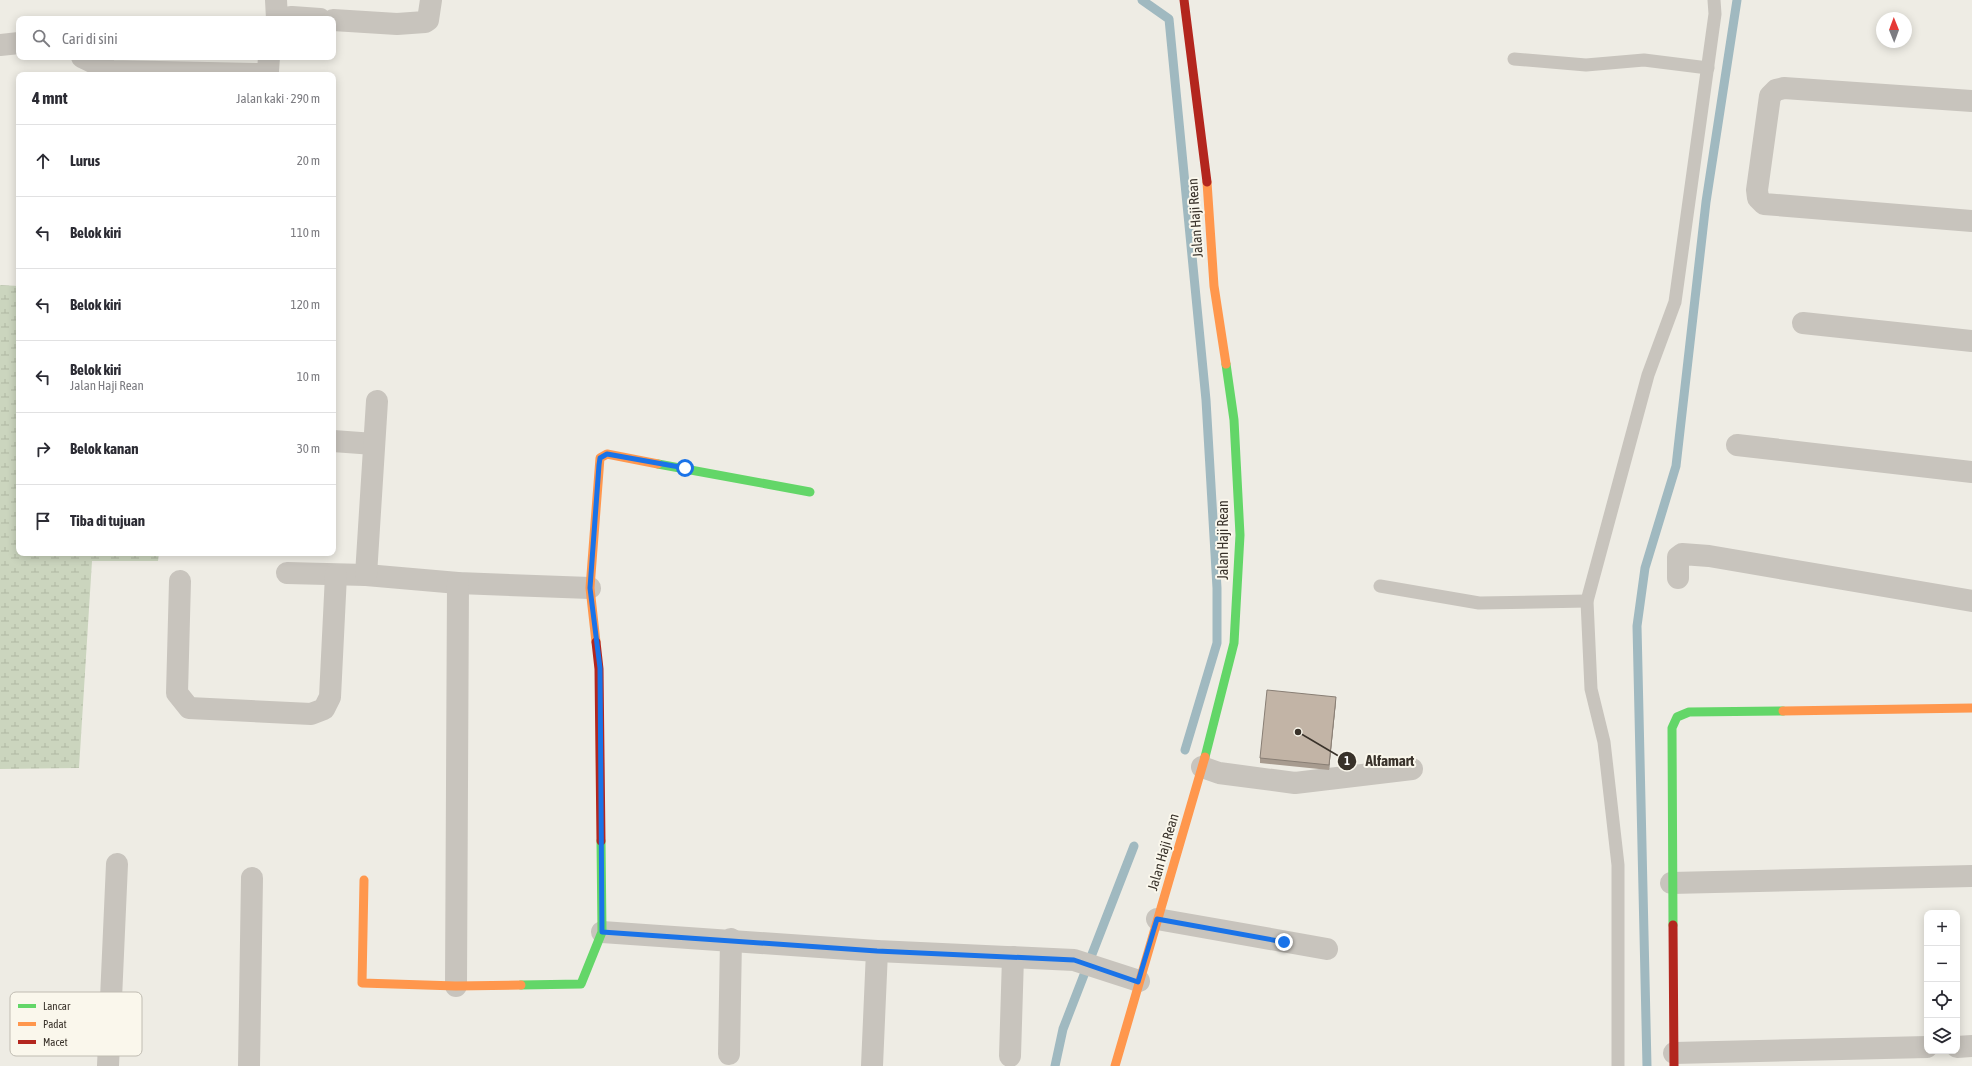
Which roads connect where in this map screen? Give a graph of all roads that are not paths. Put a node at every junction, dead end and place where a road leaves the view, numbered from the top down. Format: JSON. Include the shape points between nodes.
{"nodes":[{"id":1,"x":276,"y":0,"type":"edge"},
{"id":2,"x":431,"y":0,"type":"edge"},
{"id":3,"x":1184,"y":0,"type":"edge"},
{"id":4,"x":1714,"y":0,"type":"edge"},
{"id":5,"x":277,"y":16,"type":"edge"},
{"id":6,"x":336,"y":20,"type":"edge"},
{"id":7,"x":16,"y":43,"type":"edge"},
{"id":8,"x":0,"y":45,"type":"edge"},
{"id":9,"x":1514,"y":59,"type":"dead end"},
{"id":10,"x":88,"y":60,"type":"edge"},
{"id":11,"x":268,"y":64,"type":"edge"},
{"id":12,"x":1708,"y":68,"type":"junction"},
{"id":13,"x":161,"y":72,"type":"edge"},
{"id":14,"x":262,"y":72,"type":"edge"},
{"id":15,"x":1972,"y":101,"type":"edge"},
{"id":16,"x":1972,"y":221,"type":"edge"},
{"id":17,"x":1803,"y":323,"type":"dead end"},
{"id":18,"x":1972,"y":341,"type":"edge"},
{"id":19,"x":377,"y":401,"type":"dead end"},
{"id":20,"x":336,"y":441,"type":"edge"},
{"id":21,"x":374,"y":444,"type":"junction"},
{"id":22,"x":1737,"y":445,"type":"dead end"},
{"id":23,"x":1972,"y":472,"type":"edge"},
{"id":24,"x":810,"y":492,"type":"dead end"},
{"id":25,"x":287,"y":573,"type":"dead end"},
{"id":26,"x":366,"y":575,"type":"junction"},
{"id":27,"x":336,"y":576,"type":"junction"},
{"id":28,"x":1678,"y":578,"type":"dead end"},
{"id":29,"x":180,"y":581,"type":"dead end"},
{"id":30,"x":458,"y":584,"type":"junction"},
{"id":31,"x":1380,"y":586,"type":"dead end"},
{"id":32,"x":590,"y":588,"type":"junction"},
{"id":33,"x":1587,"y":601,"type":"junction"},
{"id":34,"x":1972,"y":601,"type":"edge"},
{"id":35,"x":1972,"y":708,"type":"edge"},
{"id":36,"x":1202,"y":767,"type":"junction"},
{"id":37,"x":1412,"y":769,"type":"dead end"},
{"id":38,"x":117,"y":864,"type":"dead end"},
{"id":39,"x":1972,"y":876,"type":"edge"},
{"id":40,"x":252,"y":878,"type":"dead end"},
{"id":41,"x":364,"y":880,"type":"dead end"},
{"id":42,"x":1671,"y":883,"type":"junction"},
{"id":43,"x":1157,"y":919,"type":"junction"},
{"id":44,"x":602,"y":932,"type":"junction"},
{"id":45,"x":731,"y":940,"type":"junction"},
{"id":46,"x":1327,"y":949,"type":"dead end"},
{"id":47,"x":877,"y":951,"type":"junction"},
{"id":48,"x":1013,"y":957,"type":"junction"},
{"id":49,"x":1138,"y":982,"type":"junction"},
{"id":50,"x":456,"y":986,"type":"junction"},
{"id":51,"x":111,"y":992,"type":"edge"},
{"id":52,"x":1972,"y":1046,"type":"edge"},
{"id":53,"x":1924,"y":1047,"type":"edge"},
{"id":54,"x":1960,"y":1047,"type":"edge"},
{"id":55,"x":729,"y":1054,"type":"dead end"},
{"id":56,"x":108,"y":1056,"type":"edge"},
{"id":57,"x":1010,"y":1056,"type":"dead end"},
{"id":58,"x":1674,"y":1060,"type":"edge"},
{"id":59,"x":108,"y":1066,"type":"edge"},
{"id":60,"x":249,"y":1066,"type":"edge"},
{"id":61,"x":872,"y":1066,"type":"edge"},
{"id":62,"x":1115,"y":1066,"type":"edge"},
{"id":63,"x":1618,"y":1066,"type":"edge"}],
"edges":[{"from":1,"to":5,"type":"street"},
{"from":2,"to":6,"type":"street","via":[[428,20],[425,22],[397,24]]},
{"from":3,"to":36,"type":"street","name":"Jalan Haji Rean","via":[[1206,170],[1214,286],[1234,420],[1240,535],[1234,643]]},
{"from":4,"to":12,"type":"lane","via":[[1716,14]]},
{"from":7,"to":8,"type":"street"},
{"from":9,"to":12,"type":"lane","via":[[1586,65],[1644,60]]},
{"from":10,"to":13,"type":"street","via":[[111,71]]},
{"from":11,"to":14,"type":"street"},
{"from":12,"to":33,"type":"lane","via":[[1676,302],[1648,376]]},
{"from":15,"to":16,"type":"street","via":[[1784,88],[1776,90],[1770,96],[1757,190],[1758,198],[1764,204]]},
{"from":17,"to":18,"type":"street"},
{"from":19,"to":21,"type":"street"},
{"from":20,"to":21,"type":"street"},
{"from":21,"to":26,"type":"street"},
{"from":22,"to":23,"type":"street"},
{"from":24,"to":32,"type":"street","via":[[607,454],[600,458],[599,465]]},
{"from":25,"to":27,"type":"street"},
{"from":26,"to":27,"type":"street"},
{"from":26,"to":30,"type":"street"},
{"from":27,"to":29,"type":"street","via":[[330,697],[324,709],[311,714],[189,708],[182,702],[177,693]]},
{"from":28,"to":34,"type":"street","via":[[1678,557],[1682,554],[1709,556]]},
{"from":30,"to":32,"type":"street"},
{"from":30,"to":50,"type":"street"},
{"from":31,"to":33,"type":"lane","via":[[1479,603]]},
{"from":32,"to":44,"type":"street","via":[[600,668]]},
{"from":33,"to":63,"type":"lane","via":[[1591,689],[1604,742],[1618,865]]},
{"from":35,"to":42,"type":"street","via":[[1689,712],[1677,716],[1672,728]]},
{"from":36,"to":37,"type":"street","via":[[1219,773],[1294,783]]},
{"from":36,"to":43,"type":"street","name":"Jalan Haji Rean"},
{"from":38,"to":51,"type":"street"},
{"from":39,"to":42,"type":"street"},
{"from":40,"to":60,"type":"street"},
{"from":41,"to":50,"type":"street","via":[[362,983]]},
{"from":42,"to":58,"type":"street"},
{"from":43,"to":46,"type":"street"},
{"from":43,"to":49,"type":"street","name":"Jalan Haji Rean"},
{"from":44,"to":45,"type":"street"},
{"from":44,"to":50,"type":"street","via":[[581,984]]},
{"from":45,"to":47,"type":"street"},
{"from":45,"to":55,"type":"street"},
{"from":47,"to":48,"type":"street"},
{"from":47,"to":61,"type":"street"},
{"from":48,"to":49,"type":"street","via":[[1074,960]]},
{"from":48,"to":57,"type":"street"},
{"from":49,"to":62,"type":"street","name":"Jalan Haji Rean"},
{"from":52,"to":54,"type":"street"},
{"from":53,"to":58,"type":"street"},
{"from":56,"to":59,"type":"street"}]}
